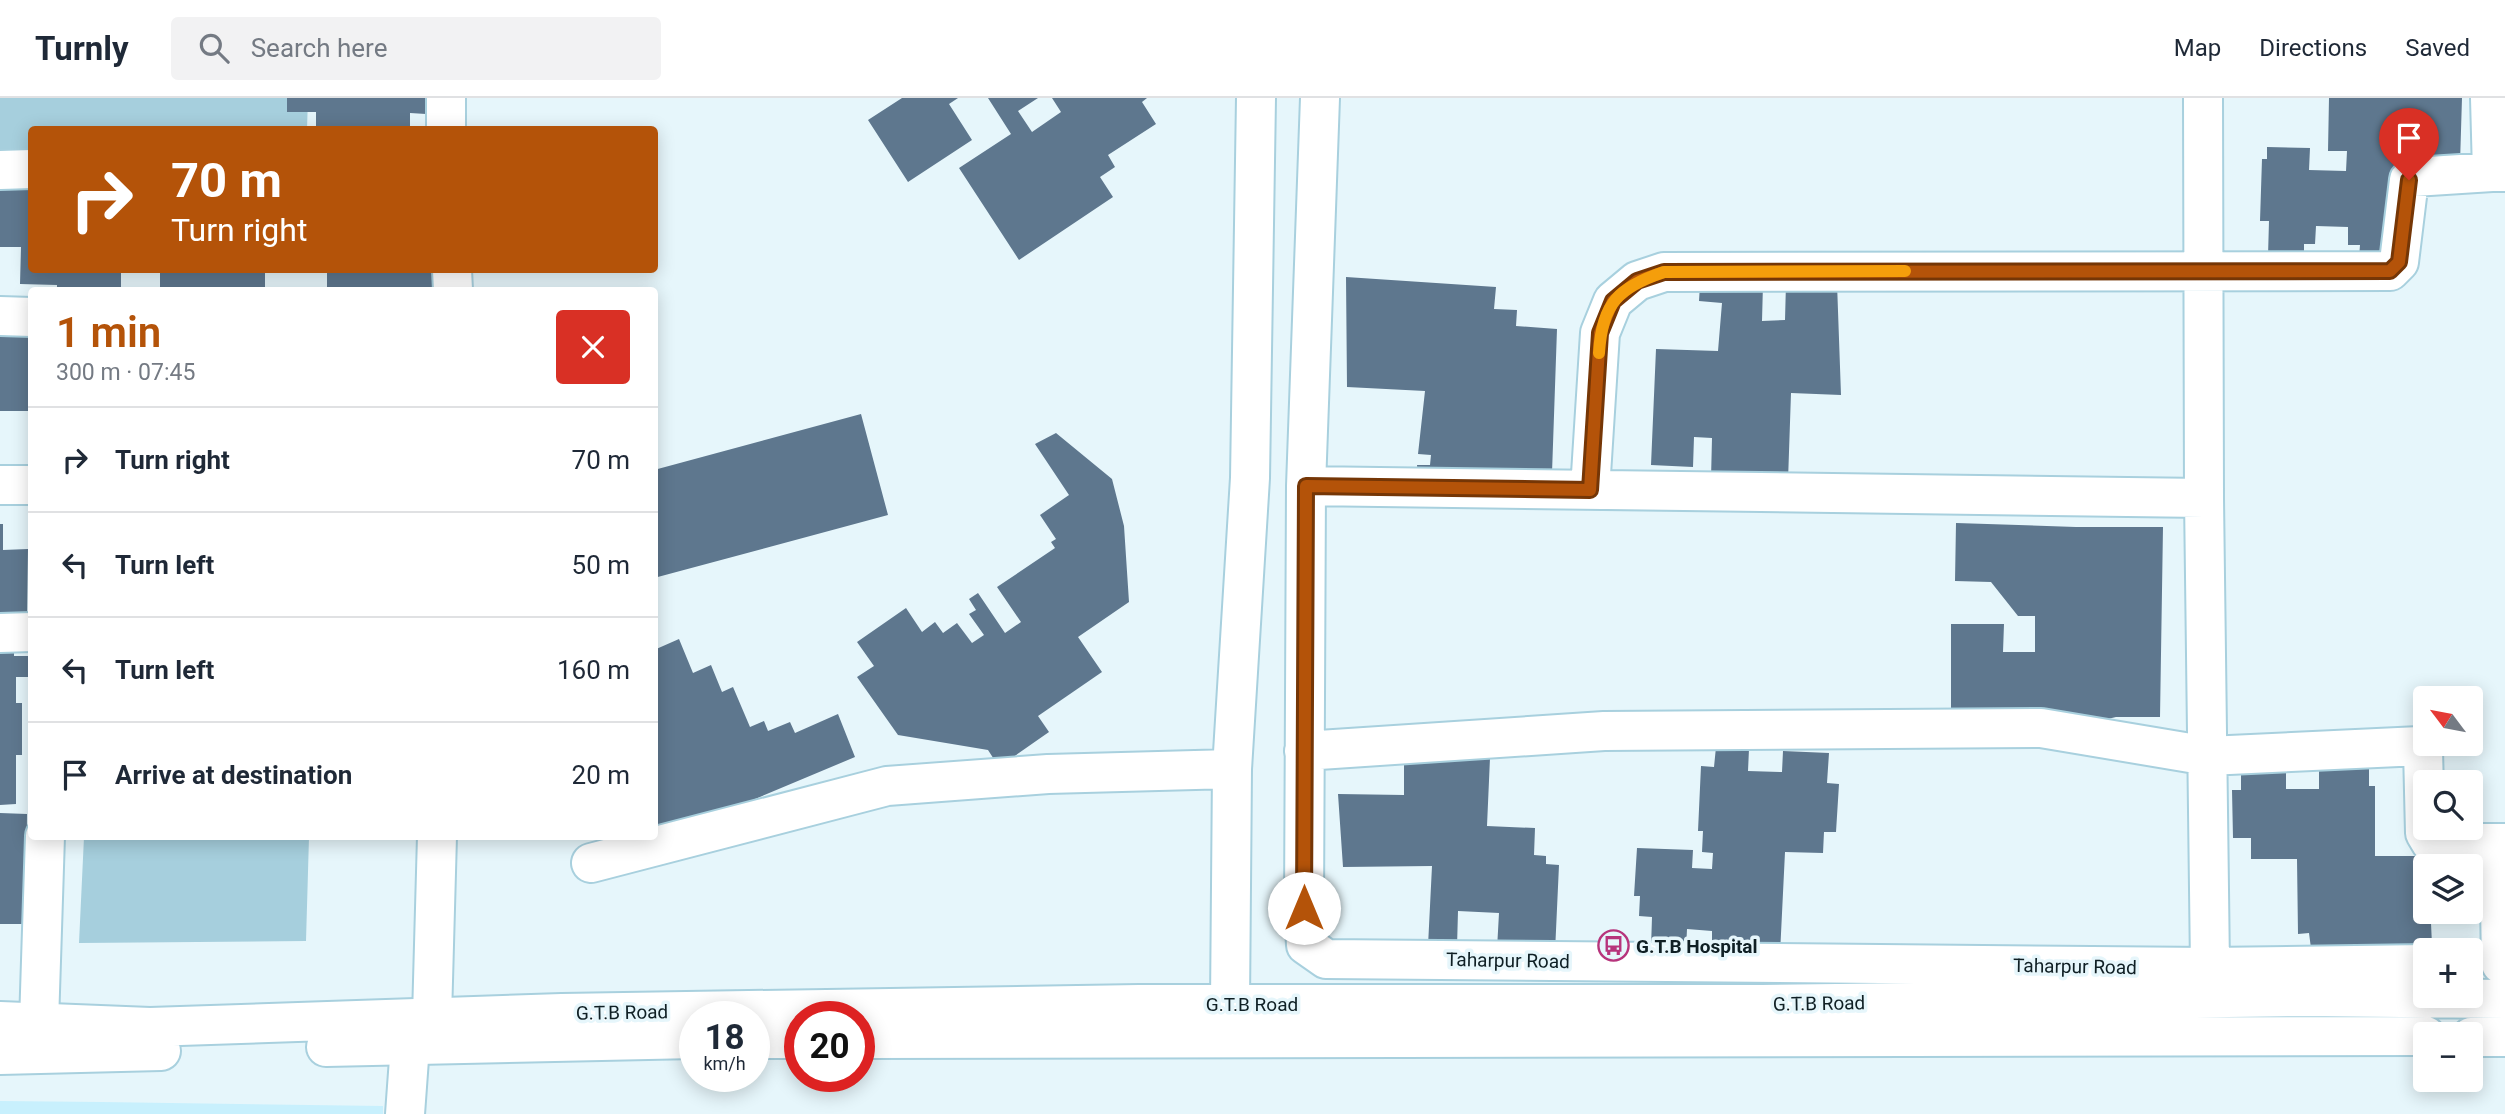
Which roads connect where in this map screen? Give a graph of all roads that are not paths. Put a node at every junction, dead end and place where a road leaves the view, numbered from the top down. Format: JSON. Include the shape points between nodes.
{"nodes":[{"id":1,"x":446,"y":98,"type":"edge"},
{"id":2,"x":1256,"y":98,"type":"edge"},
{"id":3,"x":1321,"y":98,"type":"edge"},
{"id":4,"x":2203,"y":98,"type":"edge"},
{"id":5,"x":2490,"y":98,"type":"edge"},
{"id":6,"x":446,"y":126,"type":"edge"},
{"id":7,"x":28,"y":169,"type":"edge"},
{"id":8,"x":0,"y":170,"type":"edge"},
{"id":9,"x":2498,"y":172,"type":"edge"},
{"id":10,"x":2204,"y":270,"type":"junction"},
{"id":11,"x":0,"y":316,"type":"edge"},
{"id":12,"x":28,"y":317,"type":"edge"},
{"id":13,"x":0,"y":485,"type":"edge"},
{"id":14,"x":28,"y":485,"type":"edge"},
{"id":15,"x":1306,"y":486,"type":"junction"},
{"id":16,"x":1590,"y":490,"type":"junction"},
{"id":17,"x":2204,"y":498,"type":"junction"},
{"id":18,"x":28,"y":632,"type":"edge"},
{"id":19,"x":0,"y":633,"type":"edge"},
{"id":20,"x":1304,"y":751,"type":"junction"},
{"id":21,"x":2208,"y":756,"type":"junction"},
{"id":22,"x":1232,"y":769,"type":"junction"},
{"id":23,"x":45,"y":840,"type":"edge"},
{"id":24,"x":437,"y":840,"type":"edge"},
{"id":25,"x":2502,"y":843,"type":"edge"},
{"id":26,"x":592,"y":863,"type":"dead end"},
{"id":27,"x":2413,"y":964,"type":"edge"},
{"id":28,"x":2210,"y":967,"type":"junction"},
{"id":29,"x":2496,"y":973,"type":"edge"},
{"id":30,"x":1230,"y":1003,"type":"junction"},
{"id":31,"x":0,"y":1021,"type":"edge"},
{"id":32,"x":39,"y":1023,"type":"junction"},
{"id":33,"x":421,"y":1031,"type":"junction"},
{"id":34,"x":2413,"y":1036,"type":"edge"},
{"id":35,"x":2483,"y":1037,"type":"edge"},
{"id":36,"x":2505,"y":1037,"type":"edge"},
{"id":37,"x":679,"y":1039,"type":"edge"},
{"id":38,"x":875,"y":1039,"type":"edge"},
{"id":39,"x":0,"y":1055,"type":"edge"},
{"id":40,"x":405,"y":1114,"type":"edge"}],
"edges":[{"from":1,"to":6,"type":"main road"},
{"from":2,"to":22,"type":"main road","via":[[1250,478]]},
{"from":3,"to":15,"type":"main road","name":"Taharpur Road"},
{"from":4,"to":10,"type":"main road"},
{"from":5,"to":9,"type":"main road"},
{"from":7,"to":8,"type":"main road"},
{"from":9,"to":10,"type":"main road","via":[[2409,180],[2399,262],[2390,271]]},
{"from":10,"to":16,"type":"main road","via":[[1664,272],[1637,281],[1613,301],[1600,333]]},
{"from":10,"to":17,"type":"main road"},
{"from":11,"to":12,"type":"main road"},
{"from":13,"to":14,"type":"main road"},
{"from":15,"to":16,"type":"main road"},
{"from":15,"to":20,"type":"main road","name":"Taharpur Road"},
{"from":16,"to":17,"type":"main road"},
{"from":17,"to":21,"type":"main road"},
{"from":18,"to":19,"type":"main road"},
{"from":20,"to":21,"type":"main road","via":[[1604,731],[2041,728]]},
{"from":20,"to":28,"type":"main road","name":"Taharpur Road","via":[[1306,945],[1326,959]]},
{"from":21,"to":25,"type":"main road","via":[[2420,746],[2425,833],[2431,843]]},
{"from":21,"to":28,"type":"main road"},
{"from":22,"to":26,"type":"main road","via":[[887,786]]},
{"from":22,"to":30,"type":"main road"},
{"from":23,"to":32,"type":"main road"},
{"from":24,"to":33,"type":"main road"},
{"from":25,"to":29,"type":"main road"},
{"from":27,"to":28,"type":"main road","name":"Taharpur Road"},
{"from":29,"to":30,"type":"main road","name":"G.T.B Road","via":[[2298,997],[1776,1004]]},
{"from":30,"to":33,"type":"main road","name":"G.T.B Road","via":[[589,1013]]},
{"from":31,"to":32,"type":"main road","name":"G.T.B Road"},
{"from":32,"to":33,"type":"main road","name":"G.T.B Road"},
{"from":33,"to":37,"type":"main road","name":"G.T.B Road"},
{"from":33,"to":39,"type":"main road","name":"G.T.B Road"},
{"from":33,"to":40,"type":"main road"},
{"from":34,"to":38,"type":"main road","name":"G.T.B Road"},
{"from":35,"to":36,"type":"main road"}]}
